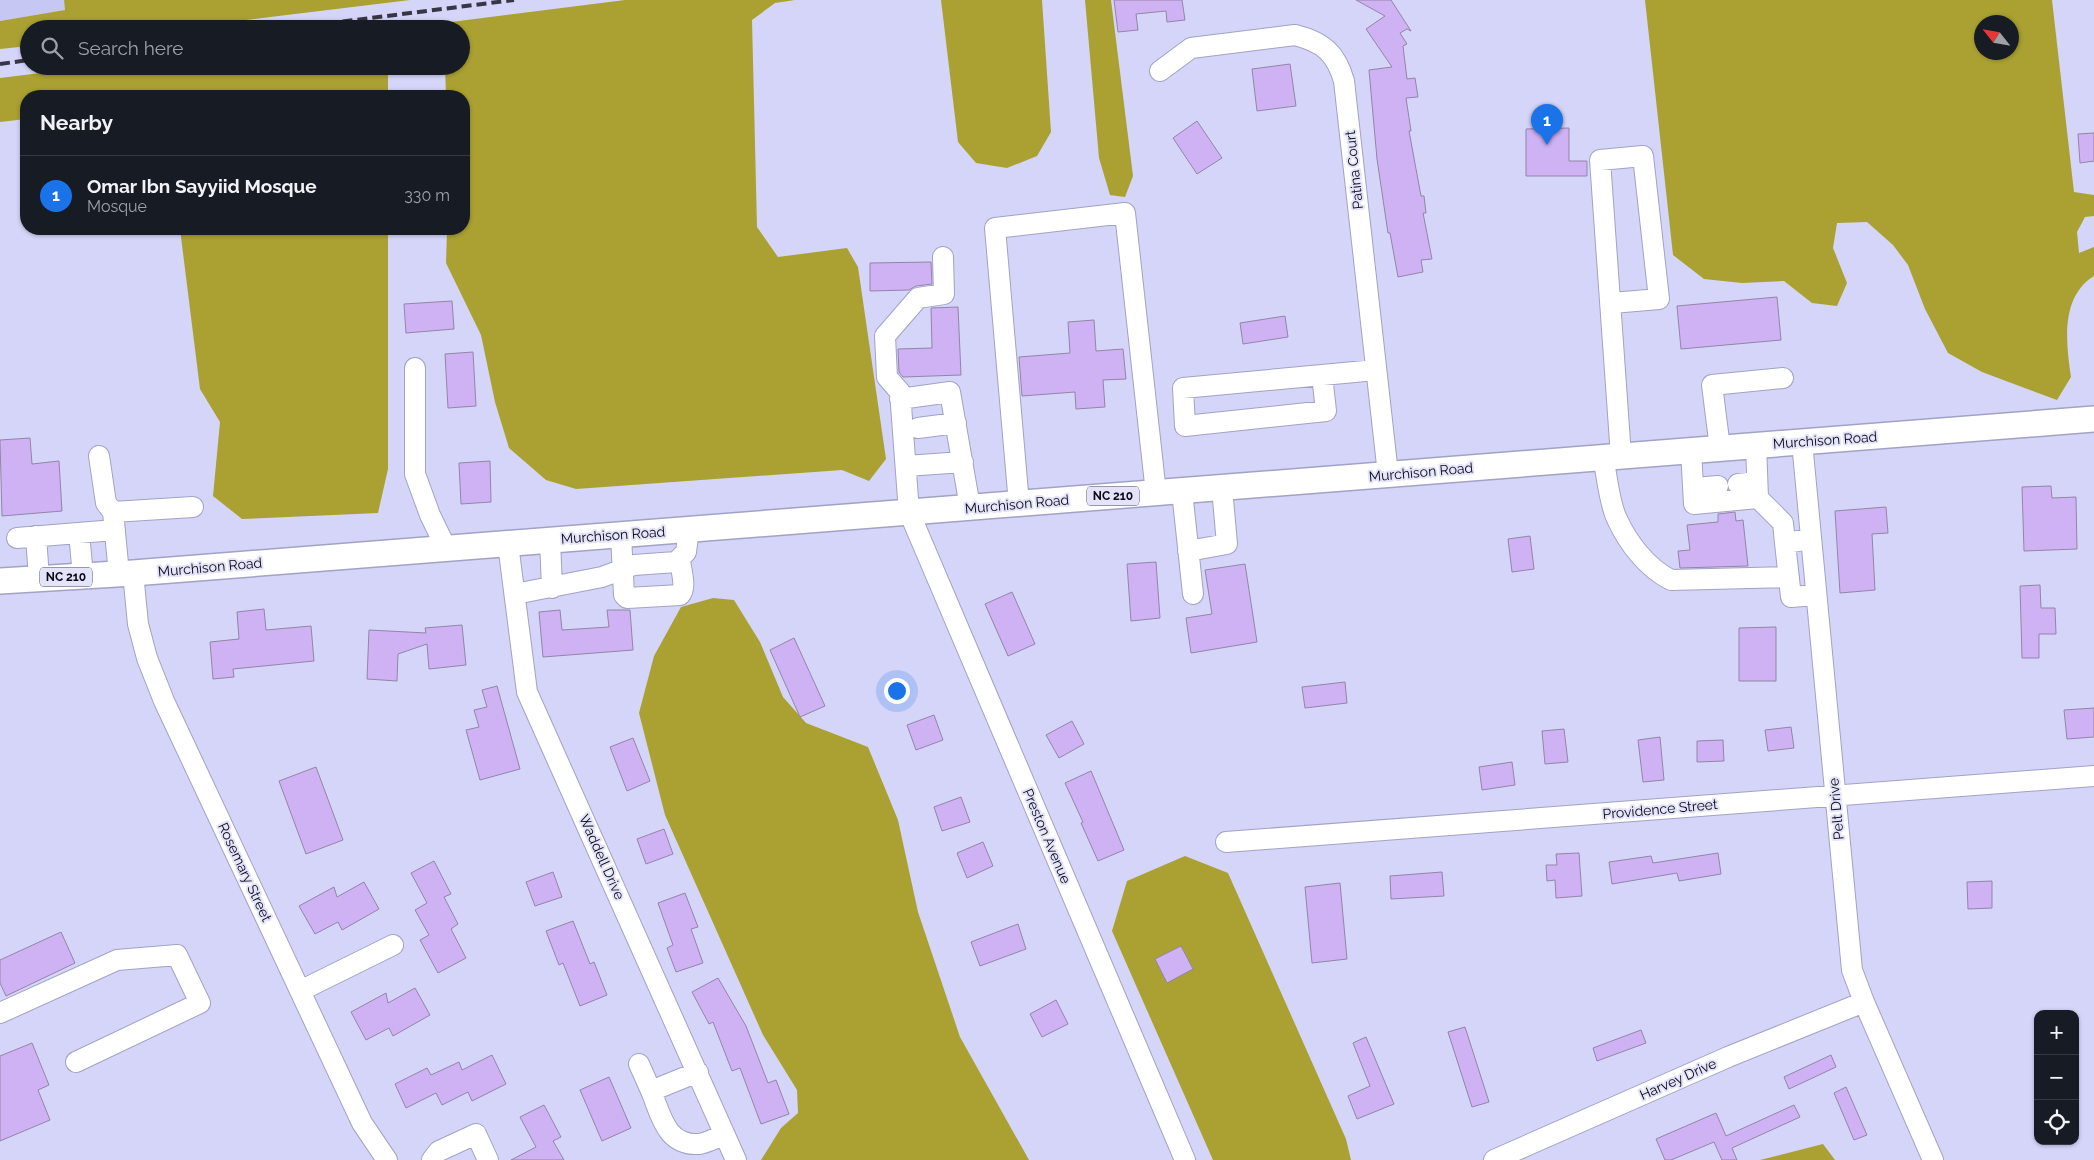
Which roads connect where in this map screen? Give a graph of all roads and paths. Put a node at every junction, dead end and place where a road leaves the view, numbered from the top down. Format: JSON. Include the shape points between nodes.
{"nodes":[{"id":1,"x":1160,"y":71,"type":"dead end"},
{"id":2,"x":943,"y":257,"type":"dead end"},
{"id":3,"x":1612,"y":304,"type":"junction"},
{"id":4,"x":415,"y":368,"type":"dead end"},
{"id":5,"x":1376,"y":370,"type":"junction"},
{"id":6,"x":1322,"y":375,"type":"junction"},
{"id":7,"x":1783,"y":378,"type":"dead end"},
{"id":8,"x":900,"y":399,"type":"junction"},
{"id":9,"x":2094,"y":419,"type":"edge"},
{"id":10,"x":956,"y":423,"type":"junction"},
{"id":11,"x":918,"y":428,"type":"dead end"},
{"id":12,"x":1802,"y":442,"type":"junction"},
{"id":13,"x":1756,"y":445,"type":"junction"},
{"id":14,"x":1720,"y":448,"type":"junction"},
{"id":15,"x":1691,"y":450,"type":"junction"},
{"id":16,"x":99,"y":456,"type":"dead end"},
{"id":17,"x":1612,"y":457,"type":"junction"},
{"id":18,"x":963,"y":462,"type":"junction"},
{"id":19,"x":906,"y":466,"type":"junction"},
{"id":20,"x":1388,"y":474,"type":"junction"},
{"id":21,"x":1222,"y":488,"type":"junction"},
{"id":22,"x":1694,"y":488,"type":"junction"},
{"id":23,"x":1743,"y":488,"type":"junction"},
{"id":24,"x":1182,"y":491,"type":"junction"},
{"id":25,"x":1156,"y":492,"type":"junction"},
{"id":26,"x":1019,"y":504,"type":"junction"},
{"id":27,"x":193,"y":507,"type":"dead end"},
{"id":28,"x":970,"y":507,"type":"junction"},
{"id":29,"x":909,"y":512,"type":"junction"},
{"id":30,"x":114,"y":521,"type":"junction"},
{"id":31,"x":688,"y":529,"type":"junction"},
{"id":32,"x":79,"y":533,"type":"junction"},
{"id":33,"x":622,"y":535,"type":"junction"},
{"id":34,"x":1811,"y":539,"type":"junction"},
{"id":35,"x":550,"y":540,"type":"junction"},
{"id":36,"x":1785,"y":542,"type":"junction"},
{"id":37,"x":508,"y":544,"type":"junction"},
{"id":38,"x":446,"y":548,"type":"junction"},
{"id":39,"x":1188,"y":551,"type":"junction"},
{"id":40,"x":680,"y":560,"type":"junction"},
{"id":41,"x":623,"y":569,"type":"junction"},
{"id":42,"x":126,"y":574,"type":"junction"},
{"id":43,"x":83,"y":576,"type":"junction"},
{"id":44,"x":1789,"y":577,"type":"junction"},
{"id":45,"x":39,"y":579,"type":"junction"},
{"id":46,"x":0,"y":582,"type":"edge"},
{"id":47,"x":552,"y":588,"type":"junction"},
{"id":48,"x":515,"y":594,"type":"junction"},
{"id":49,"x":1193,"y":594,"type":"dead end"},
{"id":50,"x":1816,"y":595,"type":"junction"},
{"id":51,"x":2094,"y":776,"type":"edge"},
{"id":52,"x":1834,"y":795,"type":"junction"},
{"id":53,"x":1226,"y":842,"type":"dead end"},
{"id":54,"x":393,"y":946,"type":"dead end"},
{"id":55,"x":300,"y":991,"type":"junction"},
{"id":56,"x":1864,"y":1002,"type":"junction"},
{"id":57,"x":0,"y":1013,"type":"edge"},
{"id":58,"x":76,"y":1062,"type":"dead end"},
{"id":59,"x":639,"y":1064,"type":"dead end"},
{"id":60,"x":698,"y":1072,"type":"junction"},
{"id":61,"x":651,"y":1091,"type":"junction"},
{"id":62,"x":725,"y":1135,"type":"junction"},
{"id":63,"x":387,"y":1160,"type":"edge"},
{"id":64,"x":432,"y":1160,"type":"edge"},
{"id":65,"x":488,"y":1160,"type":"edge"},
{"id":66,"x":736,"y":1160,"type":"edge"},
{"id":67,"x":1185,"y":1160,"type":"edge"},
{"id":68,"x":1494,"y":1160,"type":"edge"},
{"id":69,"x":1933,"y":1160,"type":"edge"}],
"edges":[{"from":1,"to":5,"type":"street","name":"Patina Court","via":[[1190,48],[1294,35],[1326,48],[1339,62],[1344,81]]},
{"from":2,"to":8,"type":"street","via":[[944,294],[918,298],[885,336],[887,377],[900,392]]},
{"from":3,"to":3,"type":"street","via":[[1600,160],[1643,156],[1659,299]]},
{"from":3,"to":17,"type":"street"},
{"from":4,"to":38,"type":"street","via":[[415,474]]},
{"from":5,"to":6,"type":"street"},
{"from":5,"to":20,"type":"street","name":"Patina Court"},
{"from":6,"to":6,"type":"street","via":[[1183,388],[1185,426],[1326,411]]},
{"from":7,"to":14,"type":"street","via":[[1712,384]]},
{"from":8,"to":10,"type":"street","via":[[950,392]]},
{"from":8,"to":19,"type":"street","name":"Preston Avenue"},
{"from":9,"to":12,"type":"main road","name":"Murchison Road","number":"NC 210"},
{"from":10,"to":11,"type":"street"},
{"from":10,"to":18,"type":"street"},
{"from":12,"to":13,"type":"main road","name":"Murchison Road","number":"NC 210"},
{"from":12,"to":34,"type":"street","name":"Pelt Drive"},
{"from":13,"to":14,"type":"main road","name":"Murchison Road","number":"NC 210"},
{"from":13,"to":23,"type":"street"},
{"from":14,"to":15,"type":"main road","name":"Murchison Road","number":"NC 210"},
{"from":15,"to":17,"type":"main road","name":"Murchison Road","number":"NC 210"},
{"from":15,"to":22,"type":"street"},
{"from":16,"to":30,"type":"street","name":"Rosemary Street","via":[[106,503]]},
{"from":17,"to":20,"type":"main road","name":"Murchison Road","number":"NC 210"},
{"from":17,"to":44,"type":"street","via":[[1616,518],[1657,573],[1671,580]]},
{"from":18,"to":19,"type":"street"},
{"from":18,"to":28,"type":"street"},
{"from":19,"to":29,"type":"street","name":"Preston Avenue"},
{"from":20,"to":21,"type":"main road","name":"Murchison Road","number":"NC 210"},
{"from":21,"to":24,"type":"main road","name":"Murchison Road","number":"NC 210"},
{"from":21,"to":39,"type":"street","via":[[1227,544]]},
{"from":22,"to":23,"type":"street"},
{"from":22,"to":23,"type":"street","via":[[1694,504]]},
{"from":23,"to":36,"type":"street","via":[[1783,523]]},
{"from":24,"to":25,"type":"main road","name":"Murchison Road","number":"NC 210"},
{"from":24,"to":39,"type":"street"},
{"from":25,"to":26,"type":"main road","name":"Murchison Road","number":"NC 210"},
{"from":25,"to":26,"type":"street","via":[[1125,213],[995,228]]},
{"from":26,"to":28,"type":"main road","name":"Murchison Road","number":"NC 210"},
{"from":27,"to":30,"type":"street"},
{"from":28,"to":29,"type":"main road","name":"Murchison Road","number":"NC 210"},
{"from":29,"to":31,"type":"main road","name":"Murchison Road","number":"NC 210"},
{"from":29,"to":67,"type":"street","name":"Preston Avenue"},
{"from":30,"to":32,"type":"street"},
{"from":30,"to":42,"type":"street","name":"Rosemary Street"},
{"from":31,"to":33,"type":"main road","name":"Murchison Road","number":"NC 210"},
{"from":31,"to":40,"type":"street","via":[[688,547]]},
{"from":32,"to":43,"type":"street"},
{"from":32,"to":45,"type":"street","via":[[27,537]]},
{"from":33,"to":35,"type":"main road","name":"Murchison Road","number":"NC 210"},
{"from":33,"to":41,"type":"street"},
{"from":34,"to":36,"type":"street"},
{"from":34,"to":50,"type":"street","name":"Pelt Drive"},
{"from":35,"to":37,"type":"main road","name":"Murchison Road","number":"NC 210"},
{"from":35,"to":47,"type":"street"},
{"from":36,"to":44,"type":"street"},
{"from":37,"to":38,"type":"main road","name":"Murchison Road","number":"NC 210"},
{"from":37,"to":48,"type":"street","name":"Waddell Drive"},
{"from":38,"to":42,"type":"main road","name":"Murchison Road","number":"NC 210"},
{"from":39,"to":49,"type":"street"},
{"from":40,"to":41,"type":"street"},
{"from":40,"to":41,"type":"street","via":[[683,590],[676,596],[627,598],[624,595]]},
{"from":41,"to":47,"type":"street"},
{"from":42,"to":43,"type":"main road","name":"Murchison Road","number":"NC 210"},
{"from":42,"to":55,"type":"street","name":"Rosemary Street","via":[[150,666],[164,701]]},
{"from":43,"to":45,"type":"main road","name":"Murchison Road","number":"NC 210"},
{"from":44,"to":50,"type":"street","via":[[1791,597]]},
{"from":45,"to":46,"type":"main road","name":"Murchison Road","number":"NC 210"},
{"from":47,"to":48,"type":"street"},
{"from":48,"to":60,"type":"street","name":"Waddell Drive","via":[[527,692]]},
{"from":50,"to":52,"type":"street","name":"Pelt Drive"},
{"from":51,"to":52,"type":"street","name":"Providence Street"},
{"from":52,"to":53,"type":"street","name":"Providence Street"},
{"from":52,"to":56,"type":"street","name":"Pelt Drive","via":[[1852,970]]},
{"from":54,"to":55,"type":"street"},
{"from":55,"to":63,"type":"street","name":"Rosemary Street","via":[[362,1123]]},
{"from":56,"to":68,"type":"street","name":"Harvey Drive","via":[[1728,1057]]},
{"from":56,"to":69,"type":"street","name":"Pelt Drive"},
{"from":57,"to":58,"type":"street","via":[[117,960],[177,955],[200,1003]]},
{"from":59,"to":61,"type":"street"},
{"from":60,"to":61,"type":"street"},
{"from":60,"to":62,"type":"street","name":"Waddell Drive"},
{"from":61,"to":62,"type":"street","via":[[673,1138],[699,1144]]},
{"from":62,"to":66,"type":"street","name":"Waddell Drive"},
{"from":64,"to":65,"type":"street","via":[[439,1151],[476,1134]]}]}
